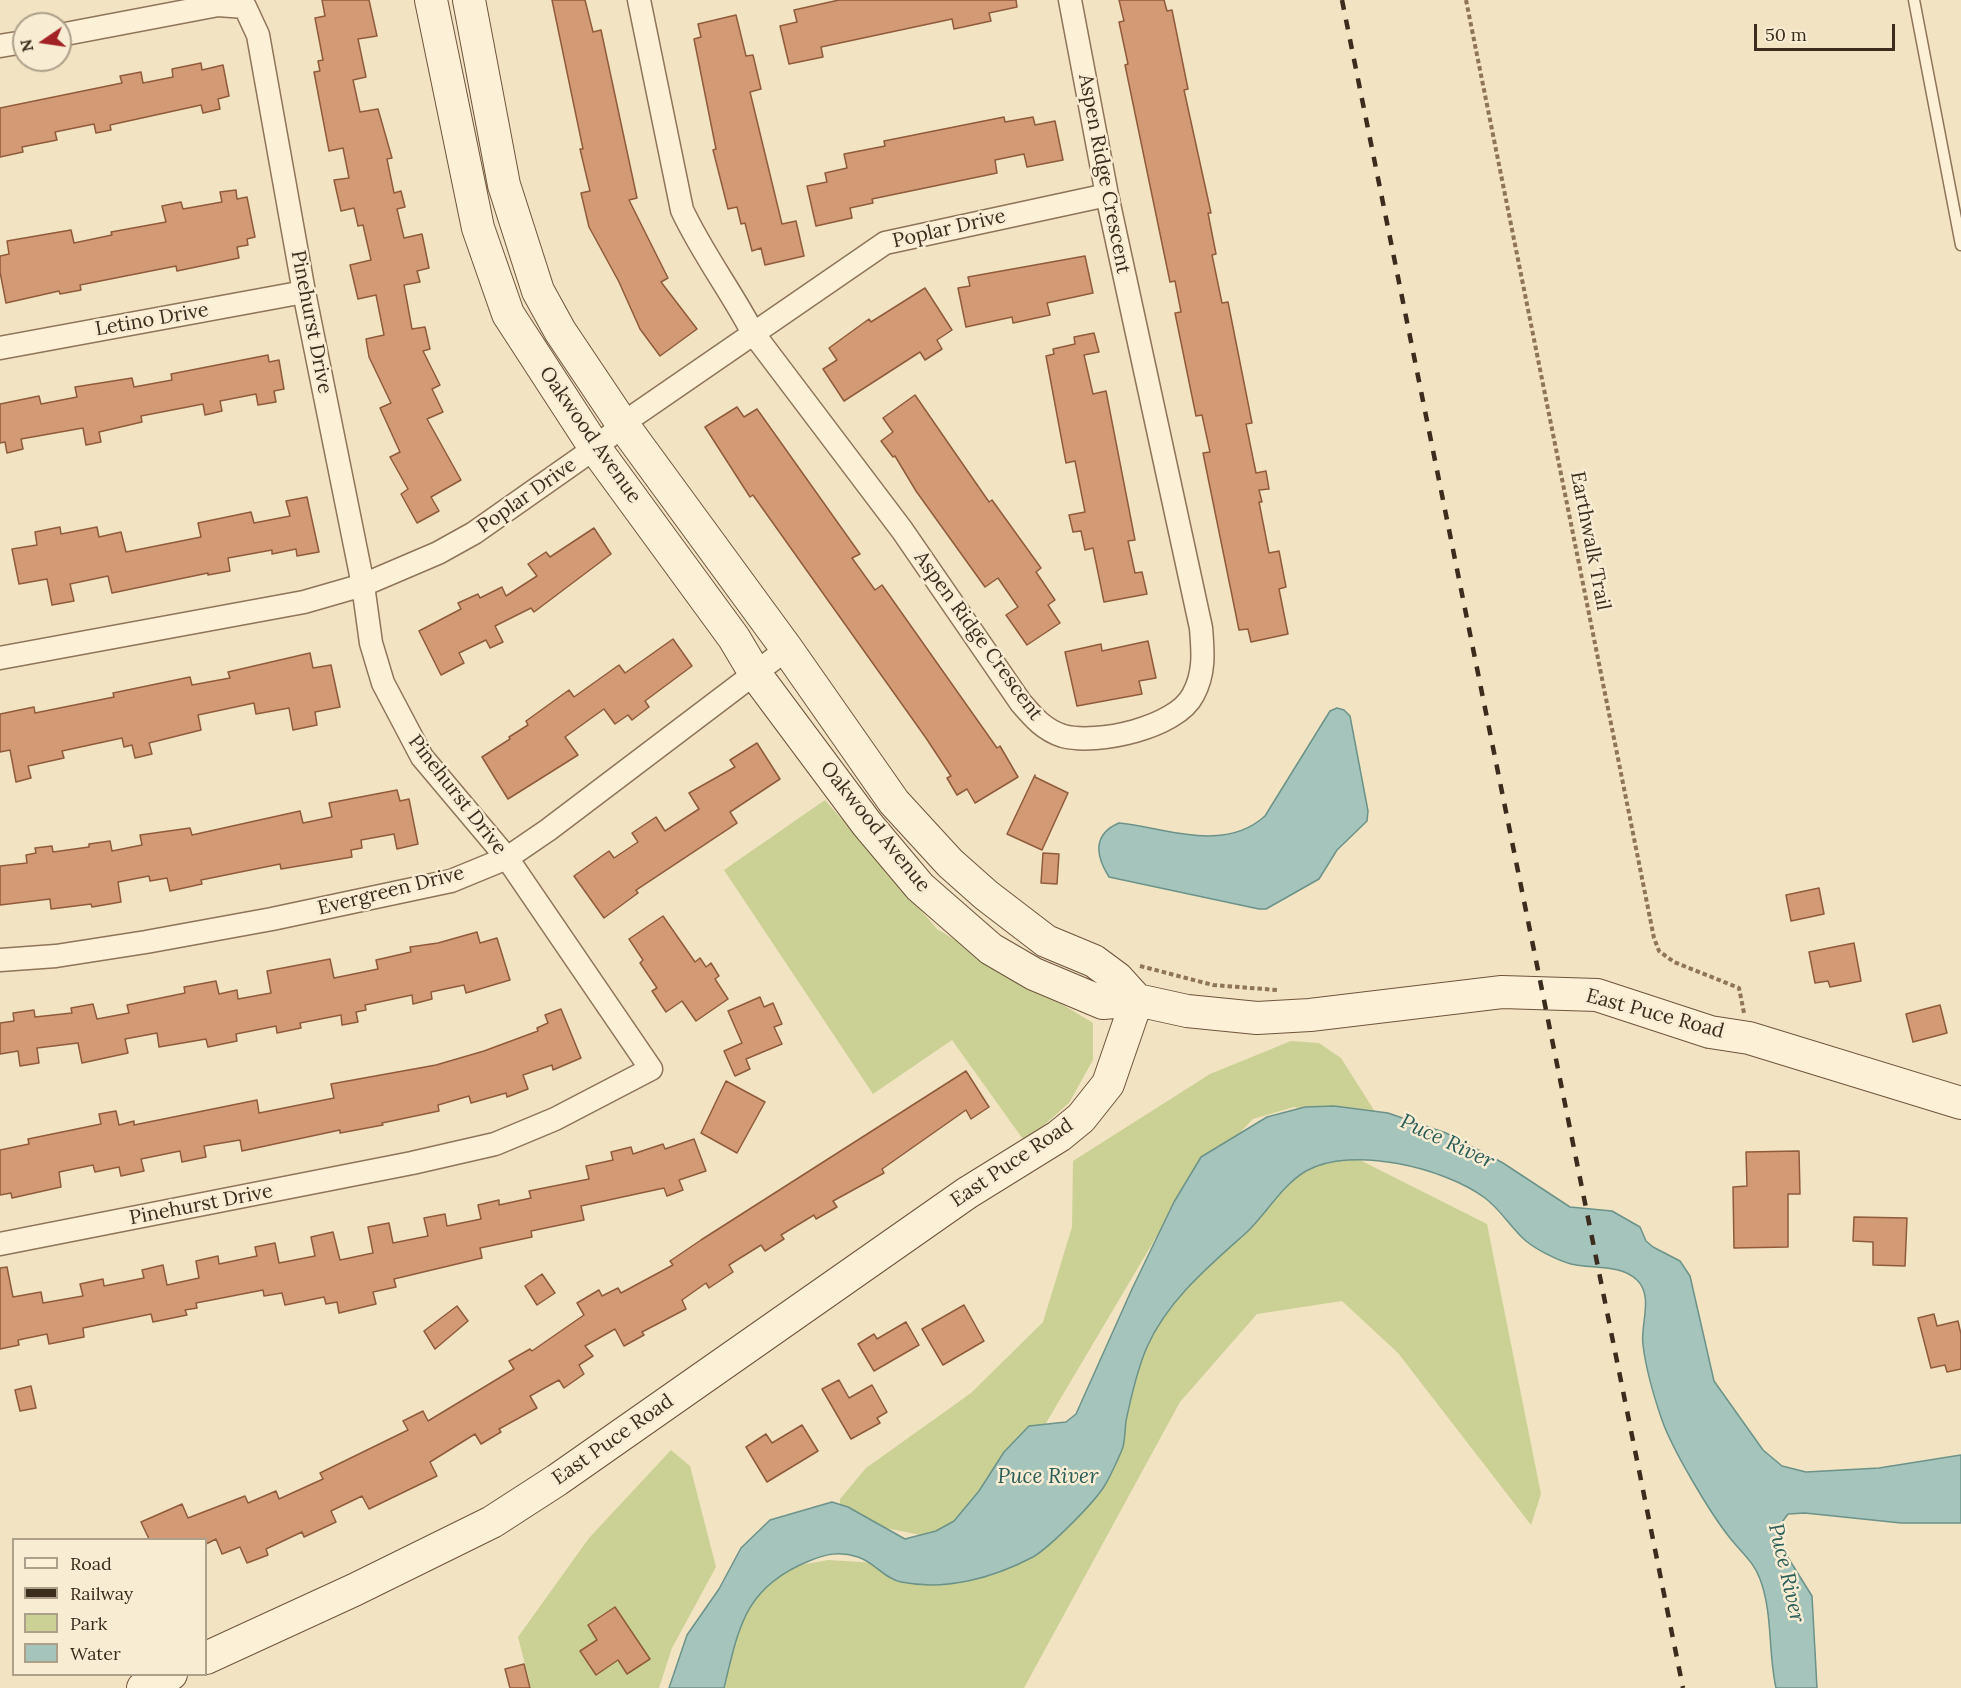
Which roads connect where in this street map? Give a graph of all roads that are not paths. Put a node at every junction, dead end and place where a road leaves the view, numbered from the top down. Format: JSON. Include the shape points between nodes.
{"nodes":[{"id":1,"x":431,"y":0,"type":"edge"},
{"id":2,"x":469,"y":0,"type":"edge"},
{"id":3,"x":639,"y":0,"type":"edge"},
{"id":4,"x":1070,"y":0,"type":"edge"},
{"id":5,"x":1914,"y":0,"type":"edge"},
{"id":6,"x":72,"y":33,"type":"edge"},
{"id":7,"x":1107,"y":195,"type":"junction"},
{"id":8,"x":1961,"y":245,"type":"edge"},
{"id":9,"x":304,"y":292,"type":"junction"},
{"id":10,"x":753,"y":333,"type":"junction"},
{"id":11,"x":0,"y":348,"type":"edge"},
{"id":12,"x":622,"y":425,"type":"junction"},
{"id":13,"x":595,"y":448,"type":"junction"},
{"id":14,"x":363,"y":585,"type":"junction"},
{"id":15,"x":787,"y":649,"type":"junction"},
{"id":16,"x":0,"y":658,"type":"edge"},
{"id":17,"x":756,"y":675,"type":"junction"},
{"id":18,"x":507,"y":858,"type":"junction"},
{"id":19,"x":0,"y":960,"type":"edge"},
{"id":20,"x":1137,"y":1000,"type":"junction"},
{"id":21,"x":1961,"y":1103,"type":"edge"},
{"id":22,"x":0,"y":1244,"type":"edge"},
{"id":23,"x":207,"y":1658,"type":"edge"},
{"id":24,"x":167,"y":1676,"type":"edge"},
{"id":25,"x":142,"y":1688,"type":"edge"}],
"edges":[{"from":1,"to":13,"type":"street","name":"Oakwood Avenue","via":[[478,228],[495,281],[508,314]]},
{"from":2,"to":12,"type":"street","name":"Oakwood Avenue","via":[[504,185],[538,291]]},
{"from":3,"to":10,"type":"street","name":"Aspen Ridge Crescent","via":[[682,210]]},
{"from":4,"to":7,"type":"street","name":"Aspen Ridge Crescent"},
{"from":5,"to":8,"type":"lane"},
{"from":6,"to":9,"type":"street","name":"Pinehurst Drive","via":[[218,5],[245,7],[258,35]]},
{"from":7,"to":10,"type":"street","name":"Poplar Drive","via":[[885,243]]},
{"from":7,"to":10,"type":"street","name":"Aspen Ridge Crescent","via":[[1200,628],[1204,666],[1193,697],[1168,719],[1127,733],[1088,739],[1063,736],[1041,726],[1021,703],[902,530]]},
{"from":9,"to":11,"type":"street","name":"Letino Drive"},
{"from":9,"to":14,"type":"street","name":"Pinehurst Drive"},
{"from":10,"to":12,"type":"street","name":"Poplar Drive"},
{"from":12,"to":13,"type":"street","name":"Poplar Drive"},
{"from":12,"to":15,"type":"street","name":"Oakwood Avenue"},
{"from":13,"to":14,"type":"street","name":"Poplar Drive","via":[[474,533]]},
{"from":13,"to":17,"type":"street","name":"Oakwood Avenue","via":[[734,638]]},
{"from":14,"to":16,"type":"street","name":"Poplar Drive","via":[[304,602]]},
{"from":14,"to":18,"type":"street","name":"Pinehurst Drive","via":[[370,643],[399,717],[422,757]]},
{"from":15,"to":17,"type":"street","name":"Evergreen Drive"},
{"from":15,"to":20,"type":"street","name":"Oakwood Avenue","via":[[894,802],[950,863],[1046,941],[1094,961]]},
{"from":17,"to":18,"type":"street","name":"Evergreen Drive"},
{"from":17,"to":20,"type":"street","name":"Oakwood Avenue","via":[[890,853],[952,916],[991,949],[1034,975],[1103,1003]]},
{"from":18,"to":19,"type":"street","name":"Evergreen Drive","via":[[451,881],[272,919],[56,956]]},
{"from":18,"to":22,"type":"street","name":"Pinehurst Drive","via":[[651,1069],[555,1119],[495,1144]]},
{"from":20,"to":21,"type":"street","name":"East Puce Road","via":[[1187,1011],[1257,1018],[1502,992],[1597,995],[1710,1032],[1749,1038]]},
{"from":20,"to":23,"type":"street","name":"East Puce Road","via":[[1108,1084],[1081,1118],[1059,1136],[967,1193],[492,1522]]},
{"from":24,"to":25,"type":"street"}]}
